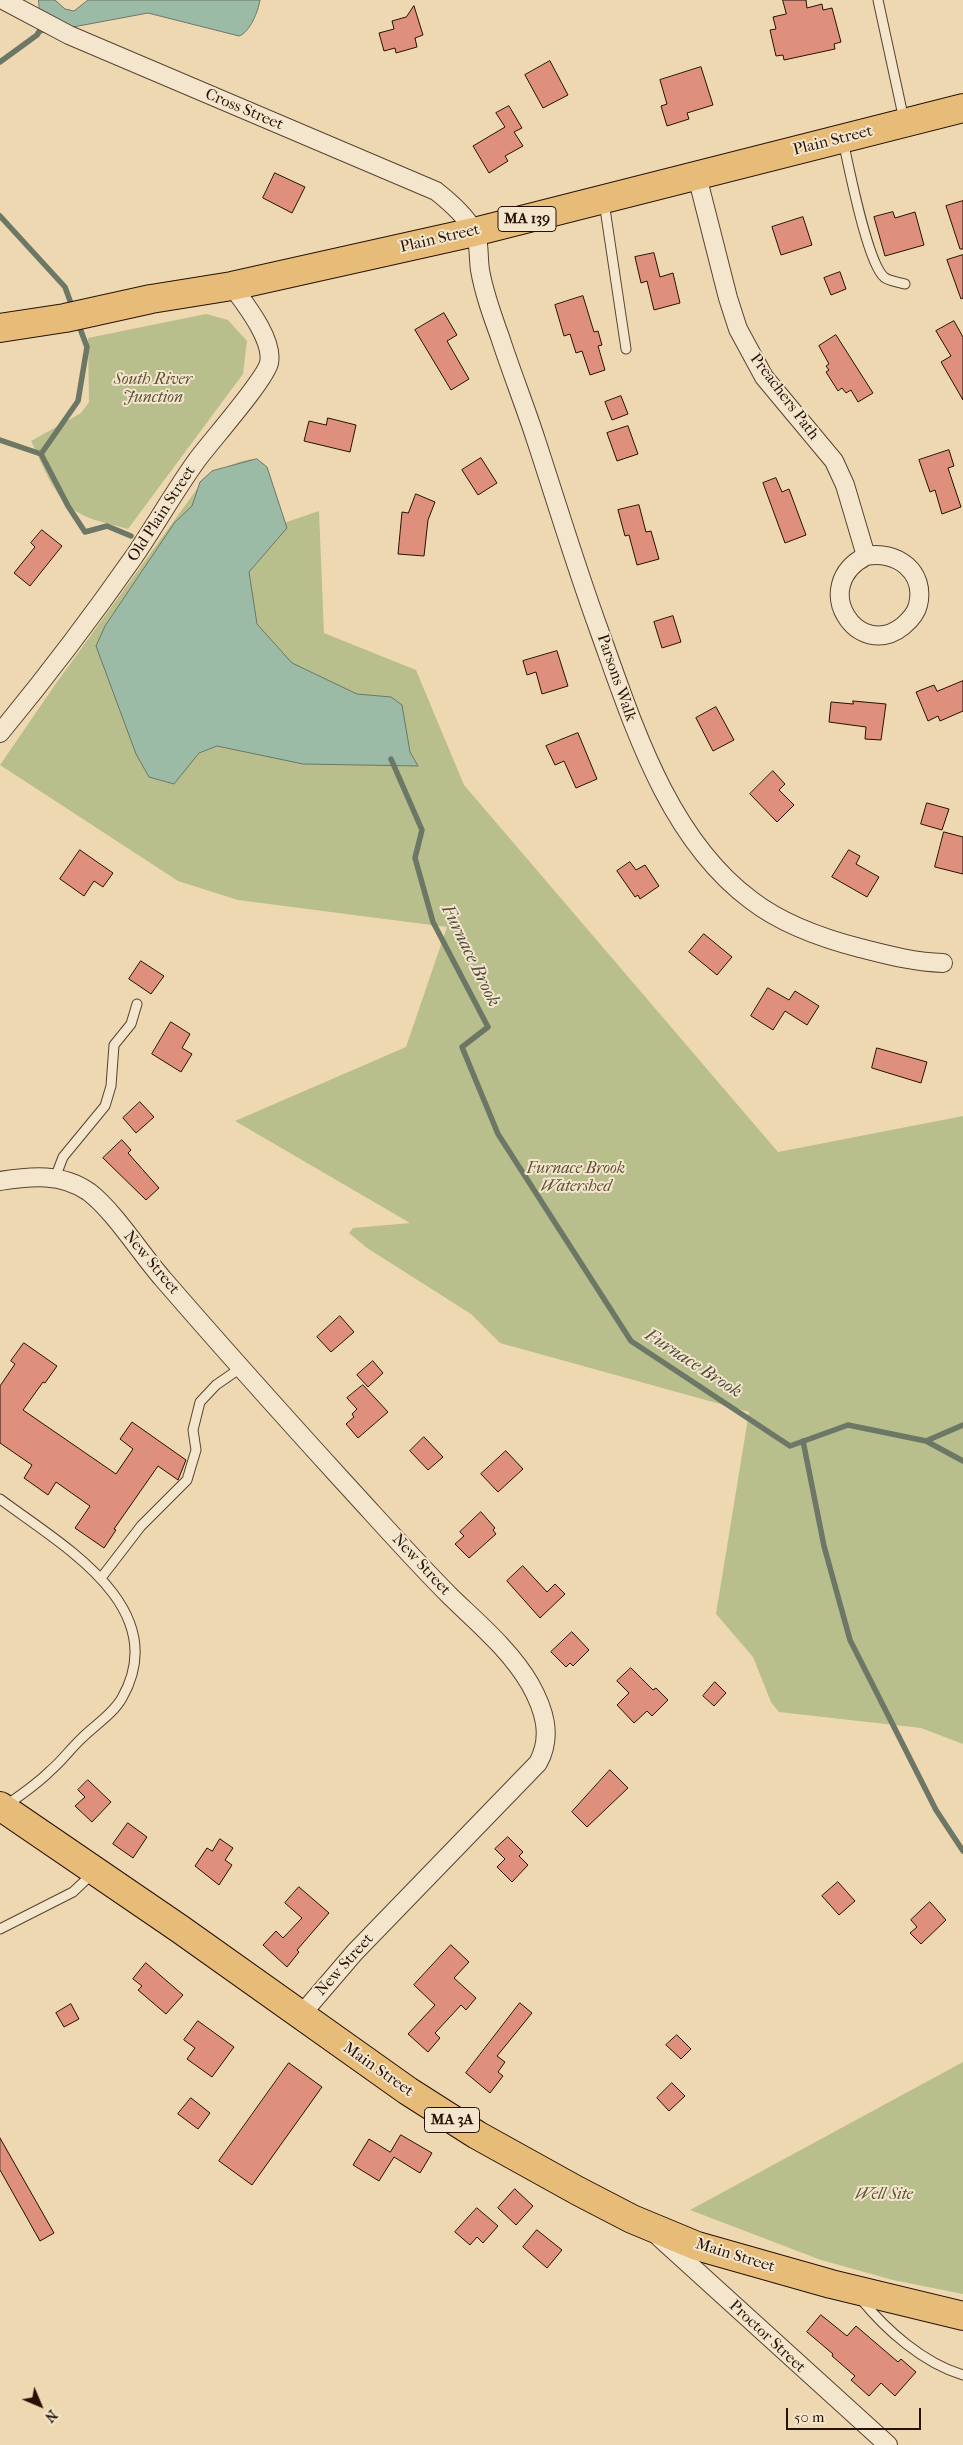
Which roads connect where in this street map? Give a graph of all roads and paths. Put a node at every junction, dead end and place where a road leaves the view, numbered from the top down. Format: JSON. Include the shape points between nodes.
{"nodes":[{"id":1,"x":3,"y":0,"type":"edge"},
{"id":2,"x":876,"y":2,"type":"edge"},
{"id":3,"x":963,"y":108,"type":"edge"},
{"id":4,"x":905,"y":123,"type":"junction"},
{"id":5,"x":843,"y":139,"type":"junction"},
{"id":6,"x":697,"y":176,"type":"junction"},
{"id":7,"x":603,"y":200,"type":"junction"},
{"id":8,"x":474,"y":232,"type":"junction"},
{"id":9,"x":905,"y":284,"type":"dead end"},
{"id":10,"x":232,"y":286,"type":"junction"},
{"id":11,"x":0,"y":328,"type":"edge"},
{"id":12,"x":626,"y":349,"type":"dead end"},
{"id":13,"x":866,"y":556,"type":"junction"},
{"id":14,"x":0,"y":733,"type":"edge"},
{"id":15,"x":943,"y":963,"type":"dead end"},
{"id":16,"x":138,"y":1004,"type":"dead end"},
{"id":17,"x":56,"y":1178,"type":"junction"},
{"id":18,"x":0,"y":1181,"type":"edge"},
{"id":19,"x":242,"y":1367,"type":"junction"},
{"id":20,"x":0,"y":1499,"type":"edge"},
{"id":21,"x":101,"y":1578,"type":"junction"},
{"id":22,"x":1,"y":1807,"type":"edge"},
{"id":23,"x":95,"y":1871,"type":"junction"},
{"id":24,"x":0,"y":1929,"type":"edge"},
{"id":25,"x":301,"y":2015,"type":"junction"},
{"id":26,"x":648,"y":2226,"type":"junction"},
{"id":27,"x":854,"y":2290,"type":"junction"},
{"id":28,"x":963,"y":2316,"type":"edge"},
{"id":29,"x":963,"y":2375,"type":"edge"},
{"id":30,"x":888,"y":2445,"type":"edge"}],
"edges":[{"from":1,"to":8,"type":"street","name":"Cross Street","via":[[69,35],[436,191],[456,208]]},
{"from":2,"to":4,"type":"lane"},
{"from":3,"to":4,"type":"main road","name":"Plain Street","number":"MA 139"},
{"from":4,"to":5,"type":"main road","name":"Plain Street","number":"MA 139"},
{"from":5,"to":6,"type":"main road","name":"Plain Street","number":"MA 139"},
{"from":5,"to":9,"type":"lane","via":[[876,265],[884,278]]},
{"from":6,"to":7,"type":"main road","name":"Plain Street","number":"MA 139"},
{"from":6,"to":13,"type":"street","name":"Preachers Path","via":[[738,329],[764,376],[834,461],[846,484]]},
{"from":7,"to":8,"type":"main road","name":"Plain Street","number":"MA 139"},
{"from":7,"to":12,"type":"lane"},
{"from":8,"to":10,"type":"main road","name":"Plain Street","number":"MA 139"},
{"from":8,"to":15,"type":"street","name":"Parsons Walk","via":[[486,296],[576,566],[628,715],[672,807],[729,881],[772,914],[836,942],[909,961]]},
{"from":10,"to":11,"type":"main road","name":"Plain Street","number":"MA 139"},
{"from":10,"to":14,"type":"street","name":"Old Plain Street","via":[[262,331],[269,364],[190,470],[134,557],[83,627]]},
{"from":13,"to":13,"type":"street","via":[[845,572],[839,586],[841,609],[852,625],[868,634],[895,632],[912,619],[920,590],[913,572],[900,559],[883,554]]},
{"from":16,"to":17,"type":"lane","via":[[131,1024],[114,1045],[111,1086],[105,1106],[63,1157]]},
{"from":17,"to":18,"type":"street","name":"New Street"},
{"from":17,"to":19,"type":"street","name":"New Street","via":[[78,1186],[99,1201],[155,1270]]},
{"from":19,"to":21,"type":"lane","via":[[216,1385],[200,1402],[193,1430],[196,1450],[187,1480],[141,1526]]},
{"from":19,"to":25,"type":"street","name":"New Street","via":[[449,1595],[506,1650],[541,1705],[546,1730],[544,1753],[538,1763],[355,1952]]},
{"from":20,"to":21,"type":"lane"},
{"from":21,"to":22,"type":"lane","via":[[129,1619],[134,1637],[135,1658],[122,1698],[47,1774]]},
{"from":22,"to":23,"type":"main road","name":"Main Street","number":"MA 3A"},
{"from":23,"to":24,"type":"lane","via":[[73,1892]]},
{"from":23,"to":25,"type":"main road","name":"Main Street","number":"MA 3A"},
{"from":25,"to":26,"type":"main road","name":"Main Street","number":"MA 3A","via":[[478,2135],[552,2178]]},
{"from":26,"to":27,"type":"main road","name":"Main Street","number":"MA 3A","via":[[697,2246]]},
{"from":26,"to":30,"type":"street","name":"Proctor Street"},
{"from":27,"to":28,"type":"main road","name":"Main Street","number":"MA 3A"},
{"from":27,"to":29,"type":"lane","via":[[879,2320],[932,2362]]}]}
